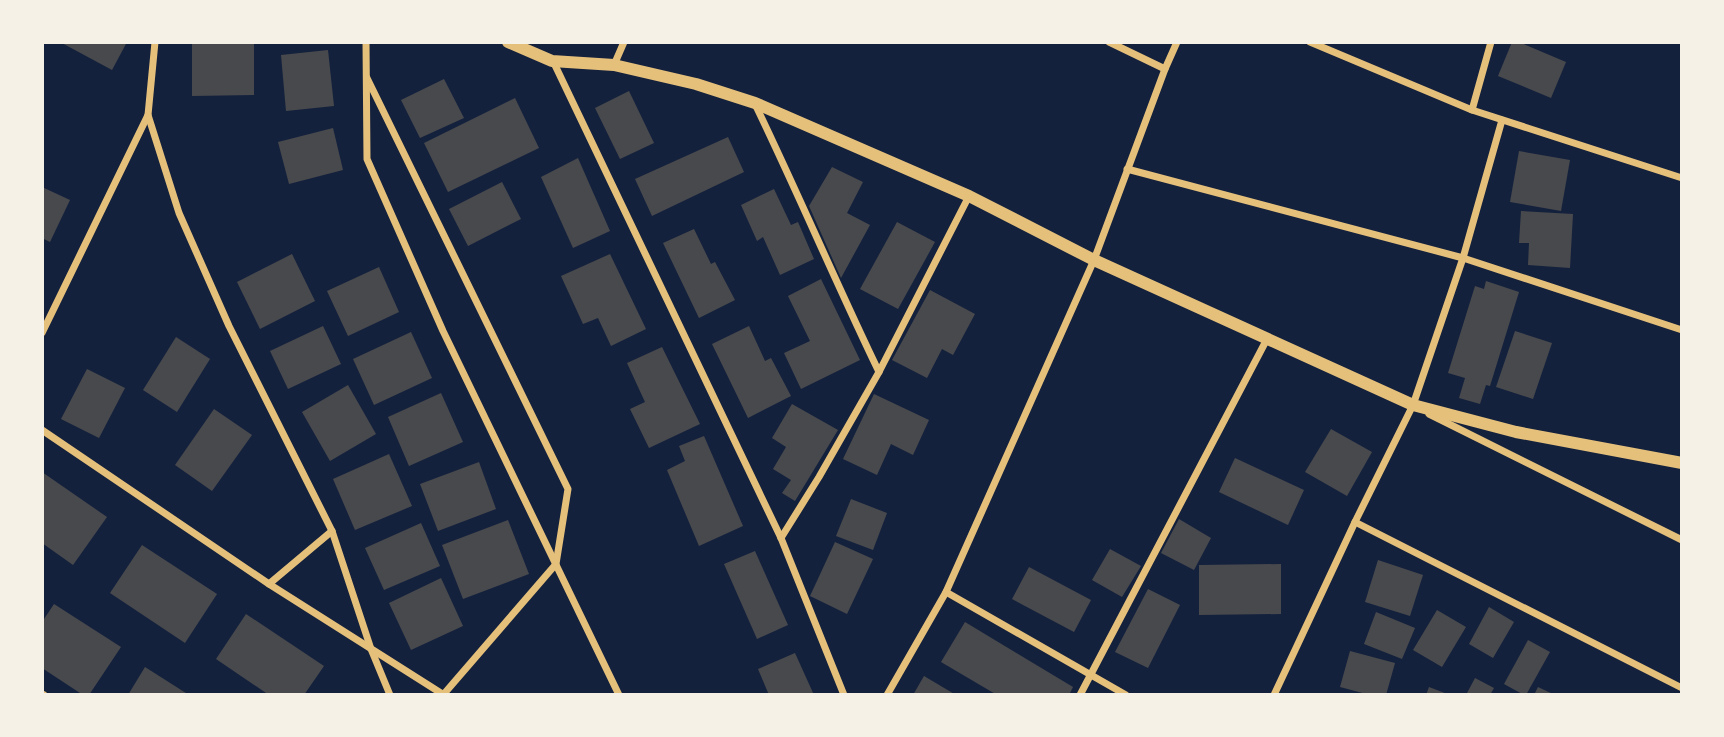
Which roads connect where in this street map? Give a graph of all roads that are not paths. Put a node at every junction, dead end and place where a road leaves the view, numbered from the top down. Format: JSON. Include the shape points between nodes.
{"nodes":[{"id":1,"x":155,"y":42,"type":"edge"},
{"id":2,"x":366,"y":42,"type":"edge"},
{"id":3,"x":508,"y":42,"type":"edge"},
{"id":4,"x":624,"y":42,"type":"edge"},
{"id":5,"x":1109,"y":42,"type":"edge"},
{"id":6,"x":1177,"y":42,"type":"edge"},
{"id":7,"x":1310,"y":42,"type":"edge"},
{"id":8,"x":1491,"y":42,"type":"edge"},
{"id":9,"x":552,"y":61,"type":"junction"},
{"id":10,"x":614,"y":65,"type":"junction"},
{"id":11,"x":1165,"y":69,"type":"junction"},
{"id":12,"x":367,"y":76,"type":"junction"},
{"id":13,"x":755,"y":103,"type":"junction"},
{"id":14,"x":1472,"y":110,"type":"junction"},
{"id":15,"x":148,"y":114,"type":"junction"},
{"id":16,"x":1502,"y":120,"type":"junction"},
{"id":17,"x":1127,"y":169,"type":"junction"},
{"id":18,"x":1682,"y":178,"type":"edge"},
{"id":19,"x":969,"y":196,"type":"junction"},
{"id":20,"x":1462,"y":258,"type":"junction"},
{"id":21,"x":1094,"y":260,"type":"junction"},
{"id":22,"x":1682,"y":330,"type":"edge"},
{"id":23,"x":42,"y":333,"type":"edge"},
{"id":24,"x":1267,"y":339,"type":"junction"},
{"id":25,"x":879,"y":372,"type":"junction"},
{"id":26,"x":1413,"y":405,"type":"junction"},
{"id":27,"x":42,"y":430,"type":"edge"},
{"id":28,"x":1682,"y":463,"type":"edge"},
{"id":29,"x":1355,"y":522,"type":"junction"},
{"id":30,"x":332,"y":531,"type":"junction"},
{"id":31,"x":782,"y":538,"type":"junction"},
{"id":32,"x":1682,"y":540,"type":"edge"},
{"id":33,"x":556,"y":564,"type":"junction"},
{"id":34,"x":269,"y":584,"type":"junction"},
{"id":35,"x":946,"y":592,"type":"junction"},
{"id":36,"x":371,"y":649,"type":"junction"},
{"id":37,"x":1089,"y":675,"type":"junction"},
{"id":38,"x":1682,"y":688,"type":"edge"},
{"id":39,"x":390,"y":695,"type":"edge"},
{"id":40,"x":444,"y":695,"type":"edge"},
{"id":41,"x":619,"y":695,"type":"edge"},
{"id":42,"x":844,"y":695,"type":"edge"},
{"id":43,"x":887,"y":695,"type":"edge"},
{"id":44,"x":1080,"y":695,"type":"edge"},
{"id":45,"x":1126,"y":695,"type":"edge"},
{"id":46,"x":1274,"y":695,"type":"edge"}],
"edges":[{"from":1,"to":15,"type":"street"},
{"from":2,"to":12,"type":"street"},
{"from":3,"to":9,"type":"street"},
{"from":4,"to":10,"type":"street"},
{"from":5,"to":11,"type":"street"},
{"from":6,"to":11,"type":"street"},
{"from":7,"to":14,"type":"street"},
{"from":8,"to":14,"type":"street"},
{"from":9,"to":10,"type":"street"},
{"from":9,"to":31,"type":"street"},
{"from":10,"to":13,"type":"street"},
{"from":11,"to":17,"type":"street"},
{"from":12,"to":33,"type":"street","via":[[367,159],[443,331]]},
{"from":12,"to":33,"type":"street","via":[[568,489]]},
{"from":13,"to":19,"type":"street"},
{"from":13,"to":25,"type":"street"},
{"from":14,"to":16,"type":"street"},
{"from":15,"to":23,"type":"street"},
{"from":15,"to":30,"type":"street","via":[[179,213],[229,326]]},
{"from":16,"to":18,"type":"street"},
{"from":16,"to":20,"type":"street"},
{"from":17,"to":20,"type":"street"},
{"from":17,"to":21,"type":"street"},
{"from":19,"to":21,"type":"street"},
{"from":19,"to":25,"type":"street"},
{"from":20,"to":22,"type":"street"},
{"from":20,"to":26,"type":"street"},
{"from":21,"to":24,"type":"street"},
{"from":21,"to":35,"type":"street"},
{"from":24,"to":26,"type":"street"},
{"from":24,"to":37,"type":"street"},
{"from":25,"to":31,"type":"street"},
{"from":26,"to":28,"type":"street","via":[[1516,432]]},
{"from":26,"to":29,"type":"street"},
{"from":26,"to":32,"type":"street"},
{"from":27,"to":34,"type":"street"},
{"from":29,"to":38,"type":"street"},
{"from":29,"to":46,"type":"street"},
{"from":30,"to":34,"type":"street"},
{"from":30,"to":36,"type":"street"},
{"from":31,"to":42,"type":"street"},
{"from":33,"to":40,"type":"street"},
{"from":33,"to":41,"type":"street"},
{"from":34,"to":36,"type":"street"},
{"from":35,"to":37,"type":"street"},
{"from":35,"to":43,"type":"street"},
{"from":36,"to":39,"type":"street"},
{"from":36,"to":40,"type":"street"},
{"from":37,"to":44,"type":"street"},
{"from":37,"to":45,"type":"street"}]}
